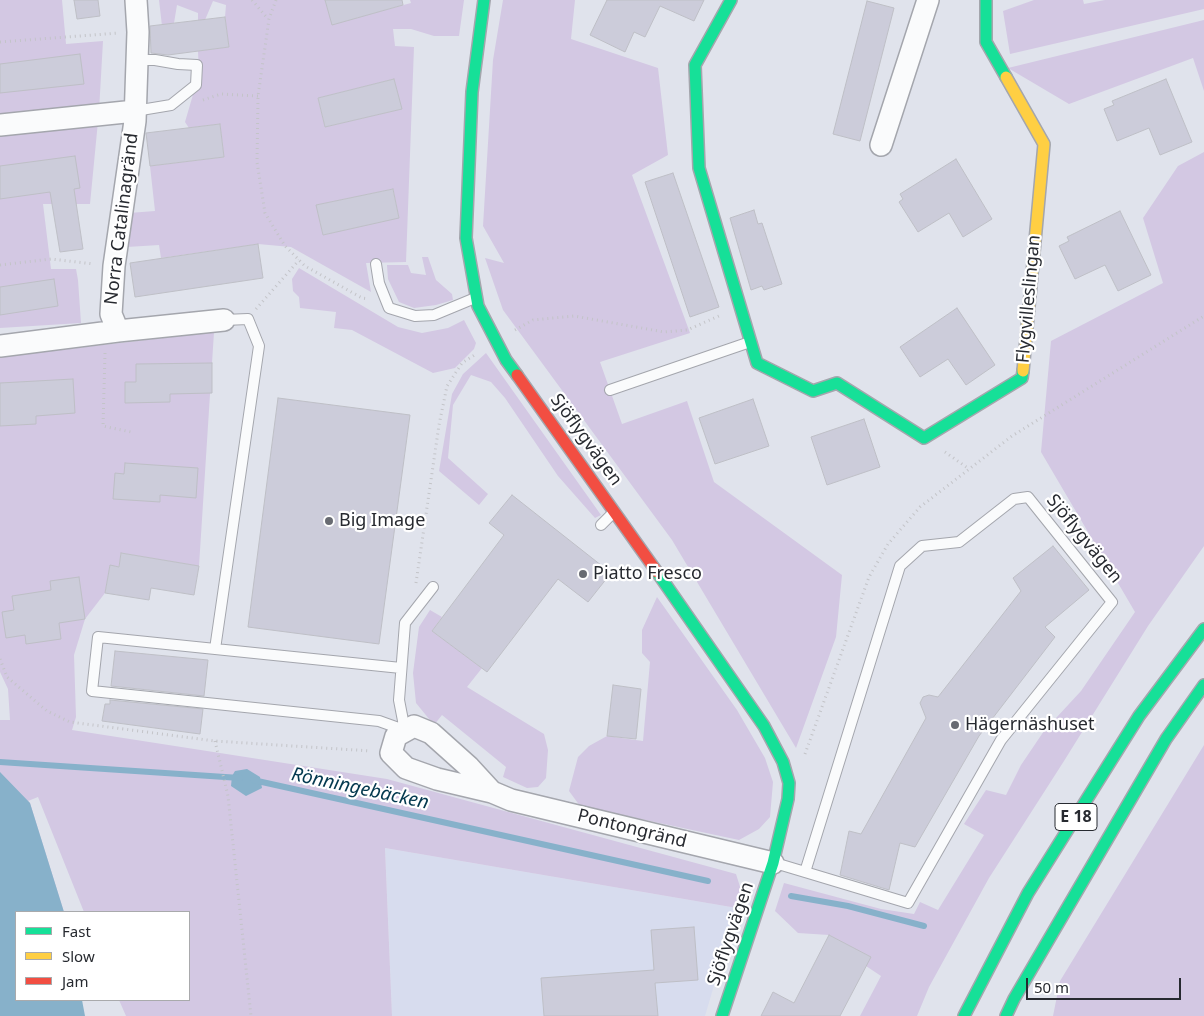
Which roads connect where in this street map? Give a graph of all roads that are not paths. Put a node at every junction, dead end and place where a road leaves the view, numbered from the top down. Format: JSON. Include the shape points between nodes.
{"nodes":[{"id":1,"x":136,"y":0,"type":"edge"},
{"id":2,"x":484,"y":0,"type":"edge"},
{"id":3,"x":731,"y":0,"type":"edge"},
{"id":4,"x":928,"y":0,"type":"edge"},
{"id":5,"x":986,"y":0,"type":"edge"},
{"id":6,"x":137,"y":60,"type":"junction"},
{"id":7,"x":135,"y":111,"type":"junction"},
{"id":8,"x":0,"y":125,"type":"edge"},
{"id":9,"x":881,"y":145,"type":"dead end"},
{"id":10,"x":376,"y":264,"type":"dead end"},
{"id":11,"x":476,"y":298,"type":"junction"},
{"id":12,"x":224,"y":320,"type":"joint"},
{"id":13,"x":118,"y":331,"type":"junction"},
{"id":14,"x":751,"y":342,"type":"junction"},
{"id":15,"x":0,"y":346,"type":"edge"},
{"id":16,"x":610,"y":390,"type":"dead end"},
{"id":17,"x":615,"y":511,"type":"junction"},
{"id":18,"x":601,"y":525,"type":"dead end"},
{"id":19,"x":433,"y":587,"type":"dead end"},
{"id":20,"x":1204,"y":628,"type":"edge"},
{"id":21,"x":215,"y":650,"type":"junction"},
{"id":22,"x":401,"y":668,"type":"junction"},
{"id":23,"x":1204,"y":685,"type":"edge"},
{"id":24,"x":405,"y":731,"type":"junction"},
{"id":25,"x":492,"y":792,"type":"junction"},
{"id":26,"x":774,"y":863,"type":"junction"},
{"id":27,"x":805,"y":872,"type":"junction"},
{"id":28,"x":722,"y":1016,"type":"edge"},
{"id":29,"x":964,"y":1016,"type":"edge"},
{"id":30,"x":1006,"y":1016,"type":"edge"}],
"edges":[{"from":1,"to":6,"type":"street","name":"Norra Catalinagränd"},
{"from":2,"to":11,"type":"main road","name":"Sjöflygvägen","via":[[472,92],[466,238]]},
{"from":3,"to":14,"type":"main road","name":"Flygvilleslingan","via":[[695,65],[699,168]]},
{"from":4,"to":9,"type":"street"},
{"from":5,"to":14,"type":"main road","name":"Flygvilleslingan","via":[[986,42],[1044,144],[1022,378],[924,438],[837,383],[813,391],[757,362]]},
{"from":6,"to":7,"type":"street","name":"Norra Catalinagränd"},
{"from":6,"to":7,"type":"lane","via":[[196,64],[196,85],[171,105]]},
{"from":7,"to":8,"type":"street"},
{"from":7,"to":13,"type":"street","name":"Norra Catalinagränd","via":[[114,266],[111,314]]},
{"from":10,"to":11,"type":"lane","via":[[379,283],[389,308],[415,316],[434,315]]},
{"from":11,"to":17,"type":"main road","name":"Sjöflygvägen","via":[[506,360]]},
{"from":12,"to":13,"type":"street","name":"Norra Catalinagränd"},
{"from":12,"to":21,"type":"lane","via":[[248,319],[259,346]]},
{"from":13,"to":15,"type":"street"},
{"from":14,"to":16,"type":"lane"},
{"from":17,"to":18,"type":"lane"},
{"from":17,"to":26,"type":"main road","name":"Sjöflygvägen","via":[[764,726],[783,762],[789,783],[788,799]]},
{"from":19,"to":22,"type":"lane","via":[[405,623]]},
{"from":20,"to":29,"type":"main road","number":"E 18","via":[[1140,716],[1028,893]]},
{"from":21,"to":22,"type":"lane"},
{"from":21,"to":24,"type":"lane","via":[[98,637],[92,692],[378,720]]},
{"from":22,"to":24,"type":"lane","via":[[398,700]]},
{"from":23,"to":30,"type":"main road","number":"E 18","via":[[1166,739]]},
{"from":24,"to":25,"type":"street","name":"Pontongränd","via":[[414,726],[431,733]]},
{"from":24,"to":25,"type":"street","name":"Pontongränd","via":[[396,736],[391,753],[406,768]]},
{"from":25,"to":26,"type":"street","name":"Pontongränd","via":[[511,800]]},
{"from":26,"to":27,"type":"lane","name":"Sjöflygvägen"},
{"from":26,"to":28,"type":"main road","name":"Sjöflygvägen"},
{"from":27,"to":27,"type":"lane","name":"Sjöflygvägen","via":[[900,566],[922,546],[959,542],[1014,499],[1028,497],[1112,602],[1001,740],[908,903]]}]}
